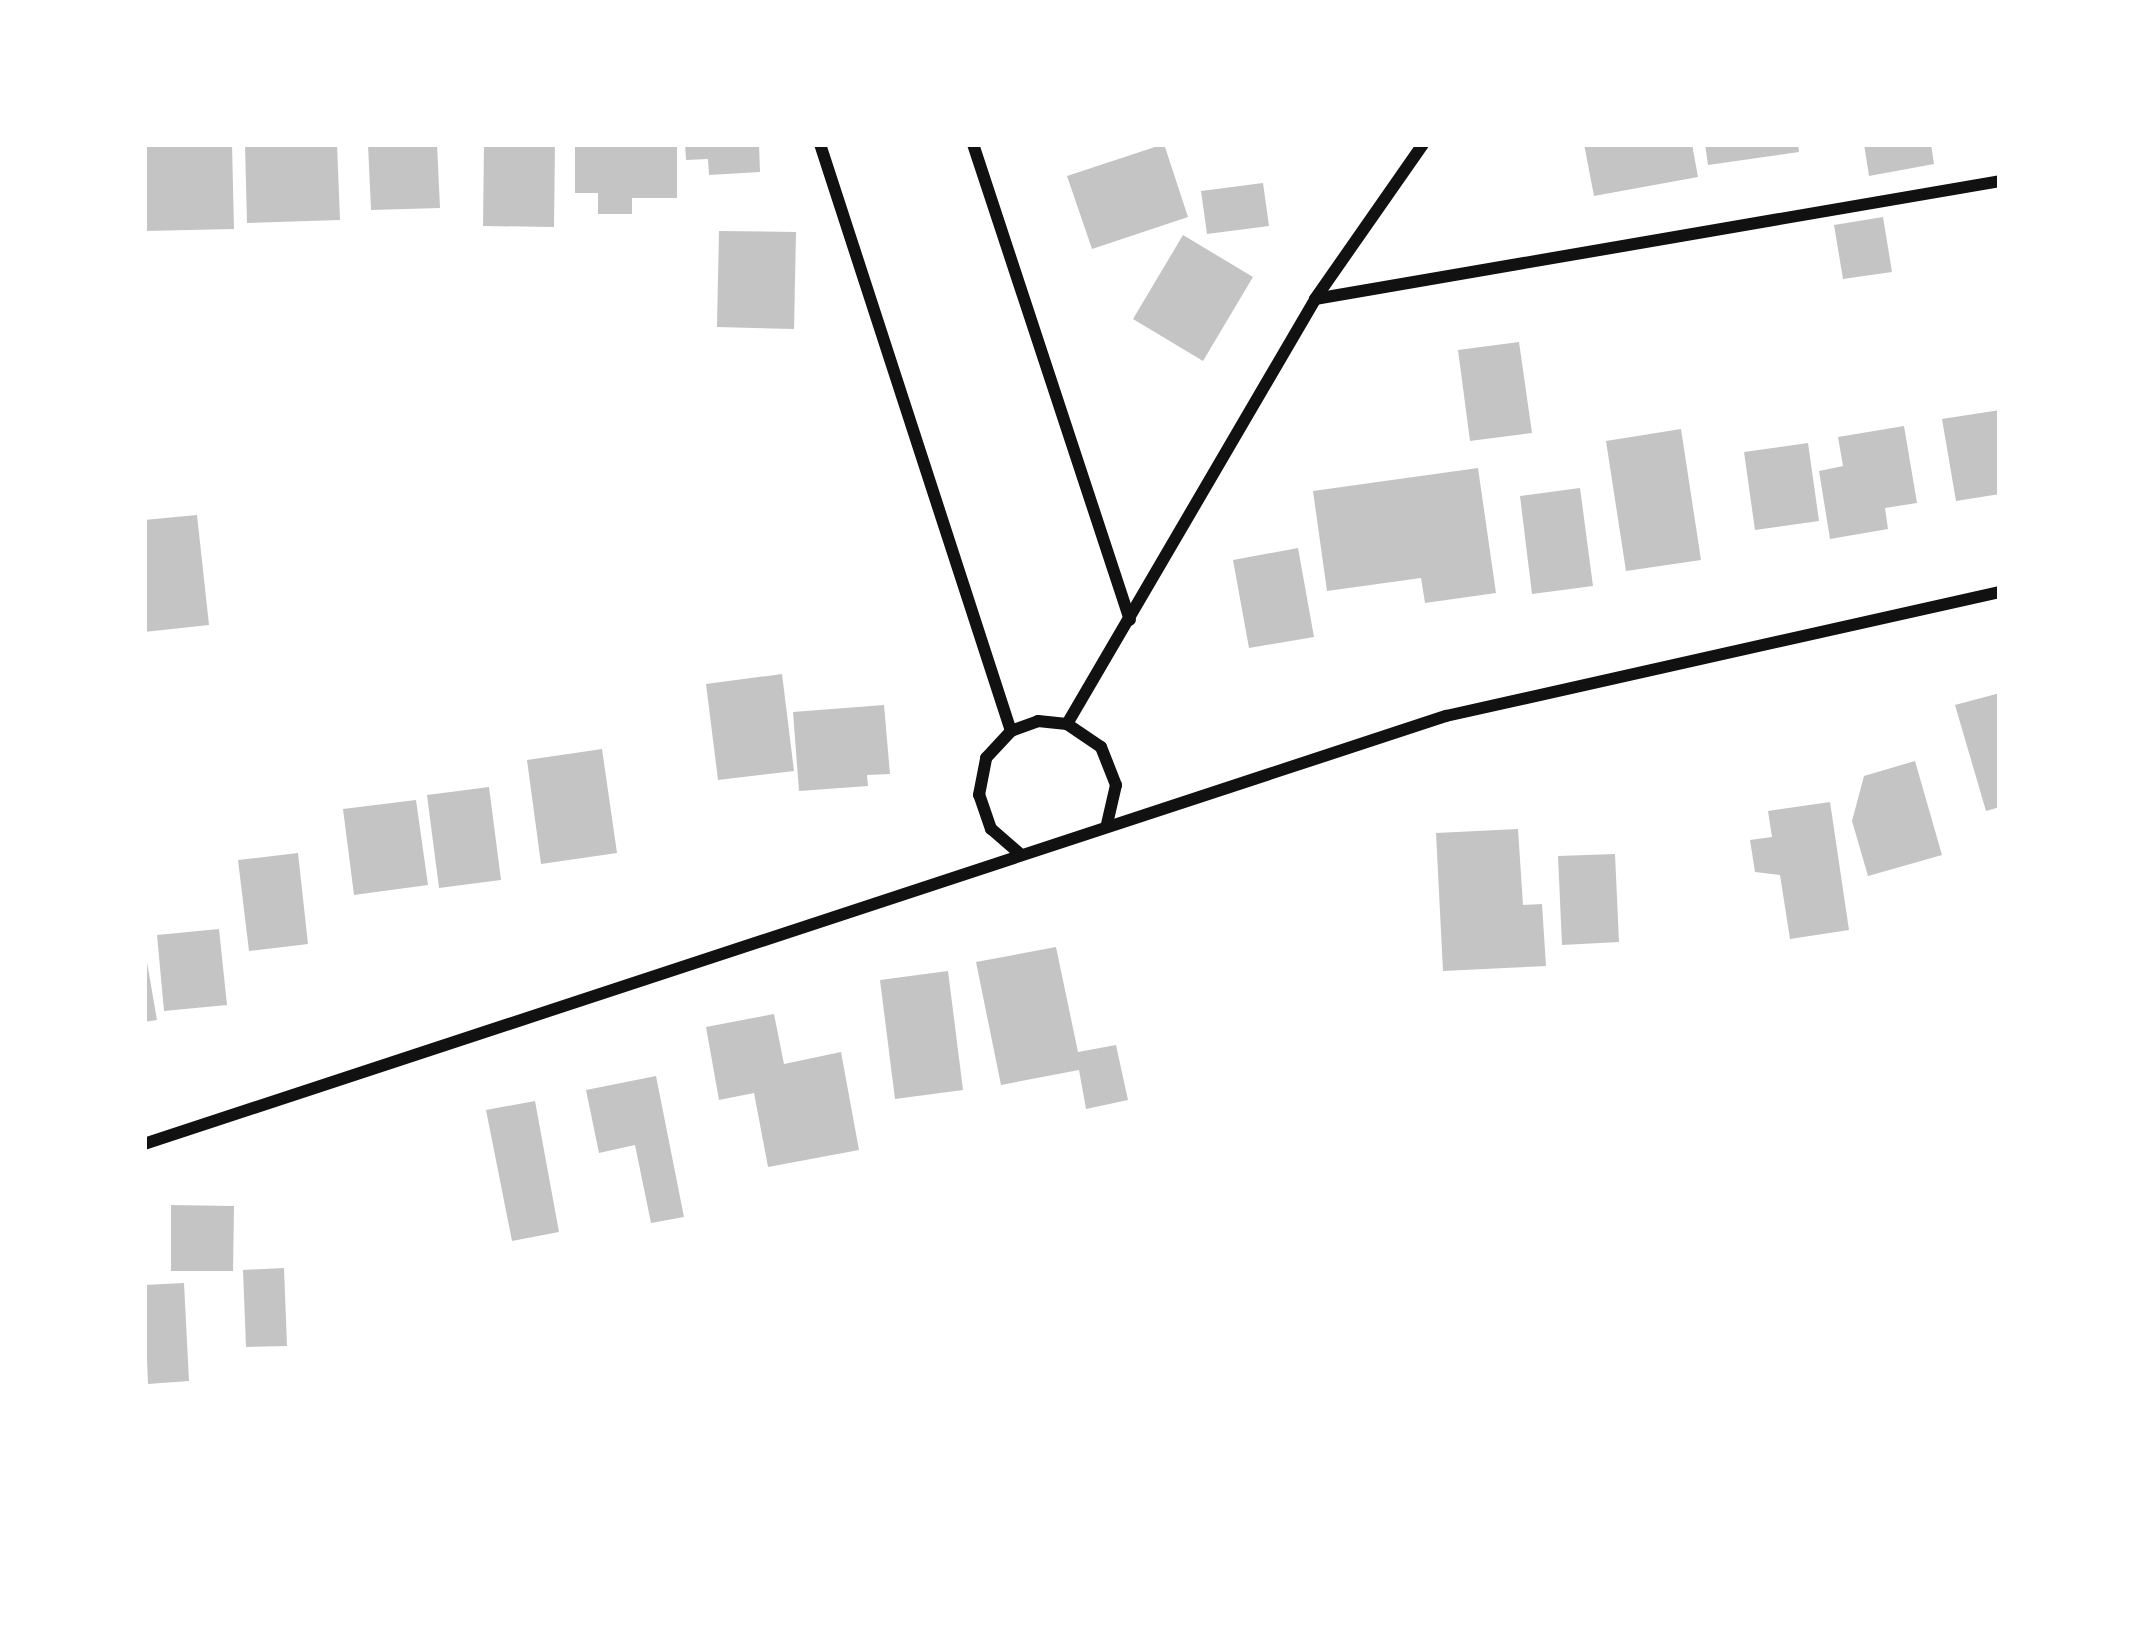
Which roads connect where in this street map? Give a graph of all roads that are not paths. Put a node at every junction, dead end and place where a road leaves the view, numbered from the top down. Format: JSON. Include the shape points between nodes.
{"nodes":[{"id":1,"x":820,"y":144,"type":"edge"},
{"id":2,"x":973,"y":144,"type":"edge"},
{"id":3,"x":1423,"y":144,"type":"edge"},
{"id":4,"x":2000,"y":181,"type":"edge"},
{"id":5,"x":1315,"y":298,"type":"junction"},
{"id":6,"x":2000,"y":592,"type":"edge"},
{"id":7,"x":1130,"y":620,"type":"junction"},
{"id":8,"x":1067,"y":724,"type":"junction"},
{"id":9,"x":1011,"y":731,"type":"junction"},
{"id":10,"x":1107,"y":824,"type":"junction"},
{"id":11,"x":1019,"y":853,"type":"junction"},
{"id":12,"x":144,"y":1144,"type":"edge"}],
"edges":[{"from":1,"to":9,"type":"street"},
{"from":2,"to":7,"type":"street"},
{"from":3,"to":5,"type":"street"},
{"from":4,"to":5,"type":"street"},
{"from":5,"to":7,"type":"street"},
{"from":6,"to":10,"type":"street","via":[[1446,716]]},
{"from":7,"to":8,"type":"street"},
{"from":8,"to":9,"type":"street"},
{"from":8,"to":10,"type":"street","via":[[1101,747],[1116,784]]},
{"from":9,"to":11,"type":"street","via":[[986,758],[979,794],[991,830]]},
{"from":10,"to":11,"type":"street"},
{"from":11,"to":12,"type":"street"}]}
